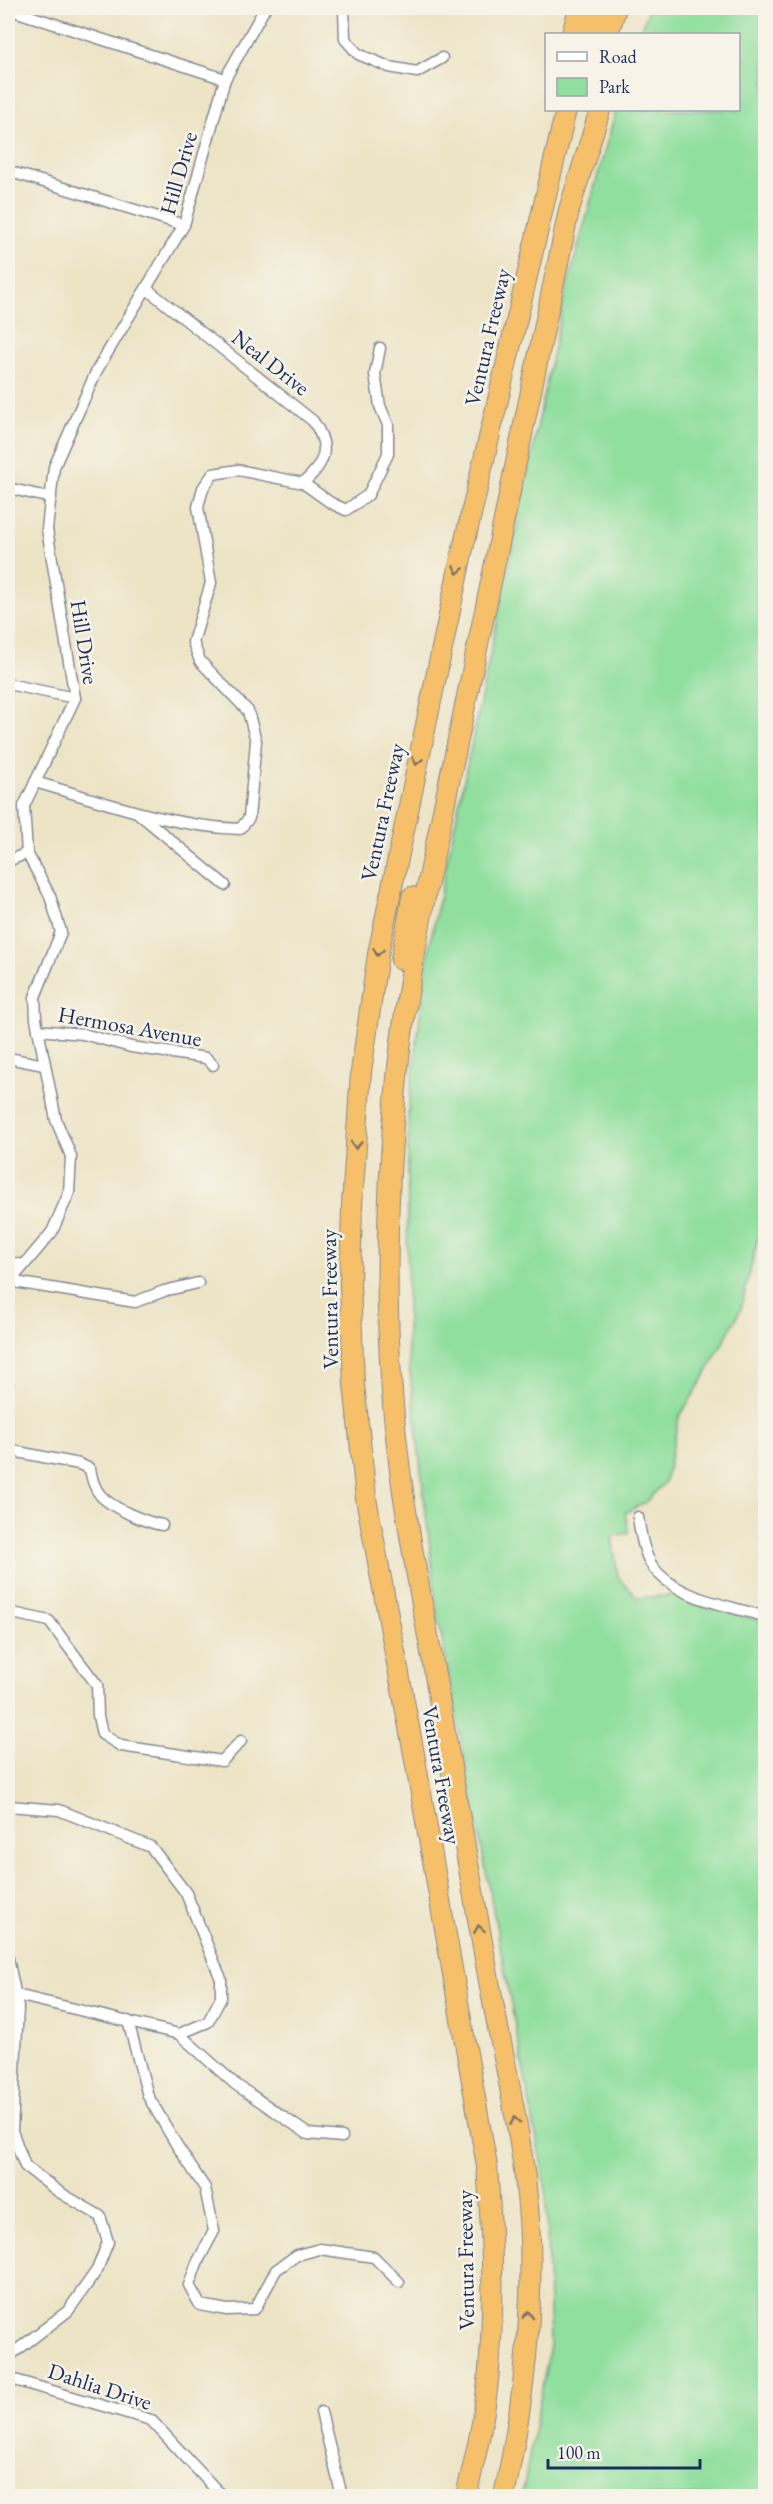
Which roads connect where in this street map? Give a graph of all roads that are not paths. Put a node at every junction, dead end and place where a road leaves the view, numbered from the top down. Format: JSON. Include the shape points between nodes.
{"nodes":[{"id":1,"x":265,"y":8,"type":"edge"},
{"id":2,"x":344,"y":8,"type":"edge"},
{"id":3,"x":579,"y":8,"type":"edge"},
{"id":4,"x":596,"y":8,"type":"edge"},
{"id":5,"x":608,"y":8,"type":"edge"},
{"id":6,"x":616,"y":8,"type":"edge"},
{"id":7,"x":630,"y":8,"type":"edge"},
{"id":8,"x":8,"y":9,"type":"edge"},
{"id":9,"x":572,"y":33,"type":"edge"},
{"id":10,"x":587,"y":33,"type":"edge"},
{"id":11,"x":599,"y":33,"type":"edge"},
{"id":12,"x":608,"y":33,"type":"edge"},
{"id":13,"x":622,"y":33,"type":"edge"},
{"id":14,"x":442,"y":58,"type":"dead end"},
{"id":15,"x":225,"y":79,"type":"junction"},
{"id":16,"x":566,"y":111,"type":"edge"},
{"id":17,"x":578,"y":111,"type":"edge"},
{"id":18,"x":586,"y":111,"type":"edge"},
{"id":19,"x":600,"y":111,"type":"edge"},
{"id":20,"x":8,"y":171,"type":"edge"},
{"id":21,"x":184,"y":225,"type":"junction"},
{"id":22,"x":147,"y":289,"type":"junction"},
{"id":23,"x":380,"y":348,"type":"dead end"},
{"id":24,"x":303,"y":483,"type":"junction"},
{"id":25,"x":8,"y":488,"type":"edge"},
{"id":26,"x":51,"y":498,"type":"junction"},
{"id":27,"x":471,"y":513,"type":"junction"},
{"id":28,"x":8,"y":684,"type":"edge"},
{"id":29,"x":75,"y":698,"type":"junction"},
{"id":30,"x":35,"y":782,"type":"junction"},
{"id":31,"x":136,"y":811,"type":"junction"},
{"id":32,"x":27,"y":853,"type":"junction"},
{"id":33,"x":8,"y":861,"type":"edge"},
{"id":34,"x":225,"y":885,"type":"dead end"},
{"id":35,"x":38,"y":1030,"type":"junction"},
{"id":36,"x":8,"y":1058,"type":"edge"},
{"id":37,"x":44,"y":1065,"type":"junction"},
{"id":38,"x":213,"y":1065,"type":"dead end"},
{"id":39,"x":352,"y":1205,"type":"junction"},
{"id":40,"x":8,"y":1262,"type":"edge"},
{"id":41,"x":23,"y":1265,"type":"junction"},
{"id":42,"x":8,"y":1283,"type":"edge"},
{"id":43,"x":198,"y":1283,"type":"dead end"},
{"id":44,"x":8,"y":1450,"type":"edge"},
{"id":45,"x":638,"y":1517,"type":"dead end"},
{"id":46,"x":162,"y":1525,"type":"dead end"},
{"id":47,"x":8,"y":1612,"type":"edge"},
{"id":48,"x":765,"y":1617,"type":"edge"},
{"id":49,"x":241,"y":1741,"type":"dead end"},
{"id":50,"x":8,"y":1806,"type":"edge"},
{"id":51,"x":466,"y":1855,"type":"junction"},
{"id":52,"x":8,"y":1958,"type":"edge"},
{"id":53,"x":12,"y":1994,"type":"edge"},
{"id":54,"x":128,"y":2022,"type":"junction"},
{"id":55,"x":179,"y":2034,"type":"junction"},
{"id":56,"x":10,"y":2132,"type":"edge"},
{"id":57,"x":342,"y":2137,"type":"dead end"},
{"id":58,"x":399,"y":2282,"type":"dead end"},
{"id":59,"x":8,"y":2357,"type":"edge"},
{"id":60,"x":523,"y":2373,"type":"junction"},
{"id":61,"x":8,"y":2378,"type":"edge"},
{"id":62,"x":321,"y":2412,"type":"dead end"},
{"id":63,"x":222,"y":2496,"type":"edge"},
{"id":64,"x":342,"y":2496,"type":"edge"},
{"id":65,"x":466,"y":2496,"type":"edge"},
{"id":66,"x":477,"y":2496,"type":"edge"},
{"id":67,"x":494,"y":2496,"type":"edge"},
{"id":68,"x":504,"y":2496,"type":"edge"}],
"edges":[{"from":1,"to":15,"type":"street","name":"Hill Drive"},
{"from":2,"to":14,"type":"street","via":[[345,39],[358,54],[389,67],[417,72]]},
{"from":3,"to":9,"type":"highway"},
{"from":4,"to":10,"type":"highway"},
{"from":5,"to":11,"type":"highway"},
{"from":6,"to":12,"type":"highway"},
{"from":7,"to":13,"type":"highway"},
{"from":8,"to":15,"type":"street"},
{"from":15,"to":21,"type":"street","name":"Hill Drive"},
{"from":16,"to":27,"type":"highway","name":"Ventura Freeway"},
{"from":17,"to":27,"type":"highway","via":[[487,492]]},
{"from":18,"to":51,"type":"highway","via":[[554,233],[407,918],[385,1072],[377,1316],[384,1424],[400,1542],[451,1823]]},
{"from":19,"to":51,"type":"highway","name":"Ventura Freeway","via":[[569,210],[466,698],[407,992],[394,1110],[388,1281],[398,1440],[403,1490]]},
{"from":20,"to":21,"type":"street"},
{"from":21,"to":22,"type":"street","name":"Hill Drive"},
{"from":22,"to":24,"type":"street","name":"Neal Drive","via":[[313,421],[325,442],[324,453],[320,465]]},
{"from":22,"to":26,"type":"street","name":"Hill Drive","via":[[97,370],[54,467]]},
{"from":23,"to":24,"type":"street","via":[[375,374],[380,406],[388,425],[388,454],[368,495],[346,510]]},
{"from":24,"to":31,"type":"street","via":[[238,470],[213,474],[203,488],[198,507],[211,583],[193,642],[200,661],[248,711],[256,741],[249,818],[240,829],[221,828]]},
{"from":25,"to":26,"type":"street"},
{"from":26,"to":29,"type":"street","name":"Hill Drive","via":[[47,529]]},
{"from":27,"to":39,"type":"highway","name":"Ventura Freeway","one_way":true,"via":[[378,954],[361,1072]]},
{"from":28,"to":29,"type":"street"},
{"from":29,"to":30,"type":"street","name":"Hill Drive"},
{"from":30,"to":31,"type":"street"},
{"from":30,"to":32,"type":"street","name":"Hill Drive","via":[[24,806]]},
{"from":31,"to":34,"type":"street"},
{"from":32,"to":33,"type":"street"},
{"from":32,"to":35,"type":"street","name":"Hill Drive","via":[[50,896],[61,932],[34,997]]},
{"from":35,"to":37,"type":"street","name":"Hill Drive"},
{"from":35,"to":38,"type":"street","name":"Hermosa Avenue","via":[[82,1034],[131,1047],[206,1058]]},
{"from":36,"to":37,"type":"street"},
{"from":37,"to":41,"type":"street","name":"Hill Drive","via":[[56,1120],[71,1156],[69,1193],[52,1232]]},
{"from":39,"to":65,"type":"highway","name":"Ventura Freeway","via":[[354,1384],[366,1498],[487,2166],[493,2296],[489,2370],[479,2445]]},
{"from":39,"to":66,"type":"highway","via":[[361,1223],[363,1338],[379,1509],[491,2124],[503,2215],[502,2348],[496,2407]]},
{"from":40,"to":41,"type":"street"},
{"from":41,"to":42,"type":"street","name":"Hill Drive"},
{"from":42,"to":43,"type":"street","via":[[135,1302]]},
{"from":44,"to":46,"type":"street","via":[[90,1469],[101,1496],[145,1522]]},
{"from":45,"to":48,"type":"street","via":[[649,1560],[658,1573],[696,1595]]},
{"from":47,"to":49,"type":"street","via":[[50,1621],[97,1685],[102,1734],[121,1746],[222,1761]]},
{"from":50,"to":55,"type":"street","via":[[59,1810],[151,1847],[186,1893],[221,1979],[221,1998],[208,2022]]},
{"from":60,"to":51,"type":"highway","name":"Ventura Freeway","one_way":true,"via":[[530,2236],[522,2162]]},
{"from":52,"to":53,"type":"street"},
{"from":53,"to":54,"type":"street"},
{"from":53,"to":56,"type":"street","via":[[18,2007]]},
{"from":54,"to":55,"type":"street"},
{"from":54,"to":58,"type":"street","via":[[148,2096],[206,2188],[214,2231],[189,2285],[200,2305],[227,2310],[255,2309],[276,2270],[297,2255],[320,2248],[375,2257]]},
{"from":55,"to":57,"type":"street","via":[[235,2084],[308,2134]]},
{"from":56,"to":59,"type":"street","via":[[25,2166],[100,2216],[108,2242],[97,2270],[68,2311]]},
{"from":60,"to":67,"type":"highway","via":[[514,2386]]},
{"from":60,"to":68,"type":"highway","name":"Ventura Freeway"},
{"from":61,"to":63,"type":"street","name":"Dahlia Drive","via":[[151,2420]]},
{"from":62,"to":64,"type":"street"}]}
